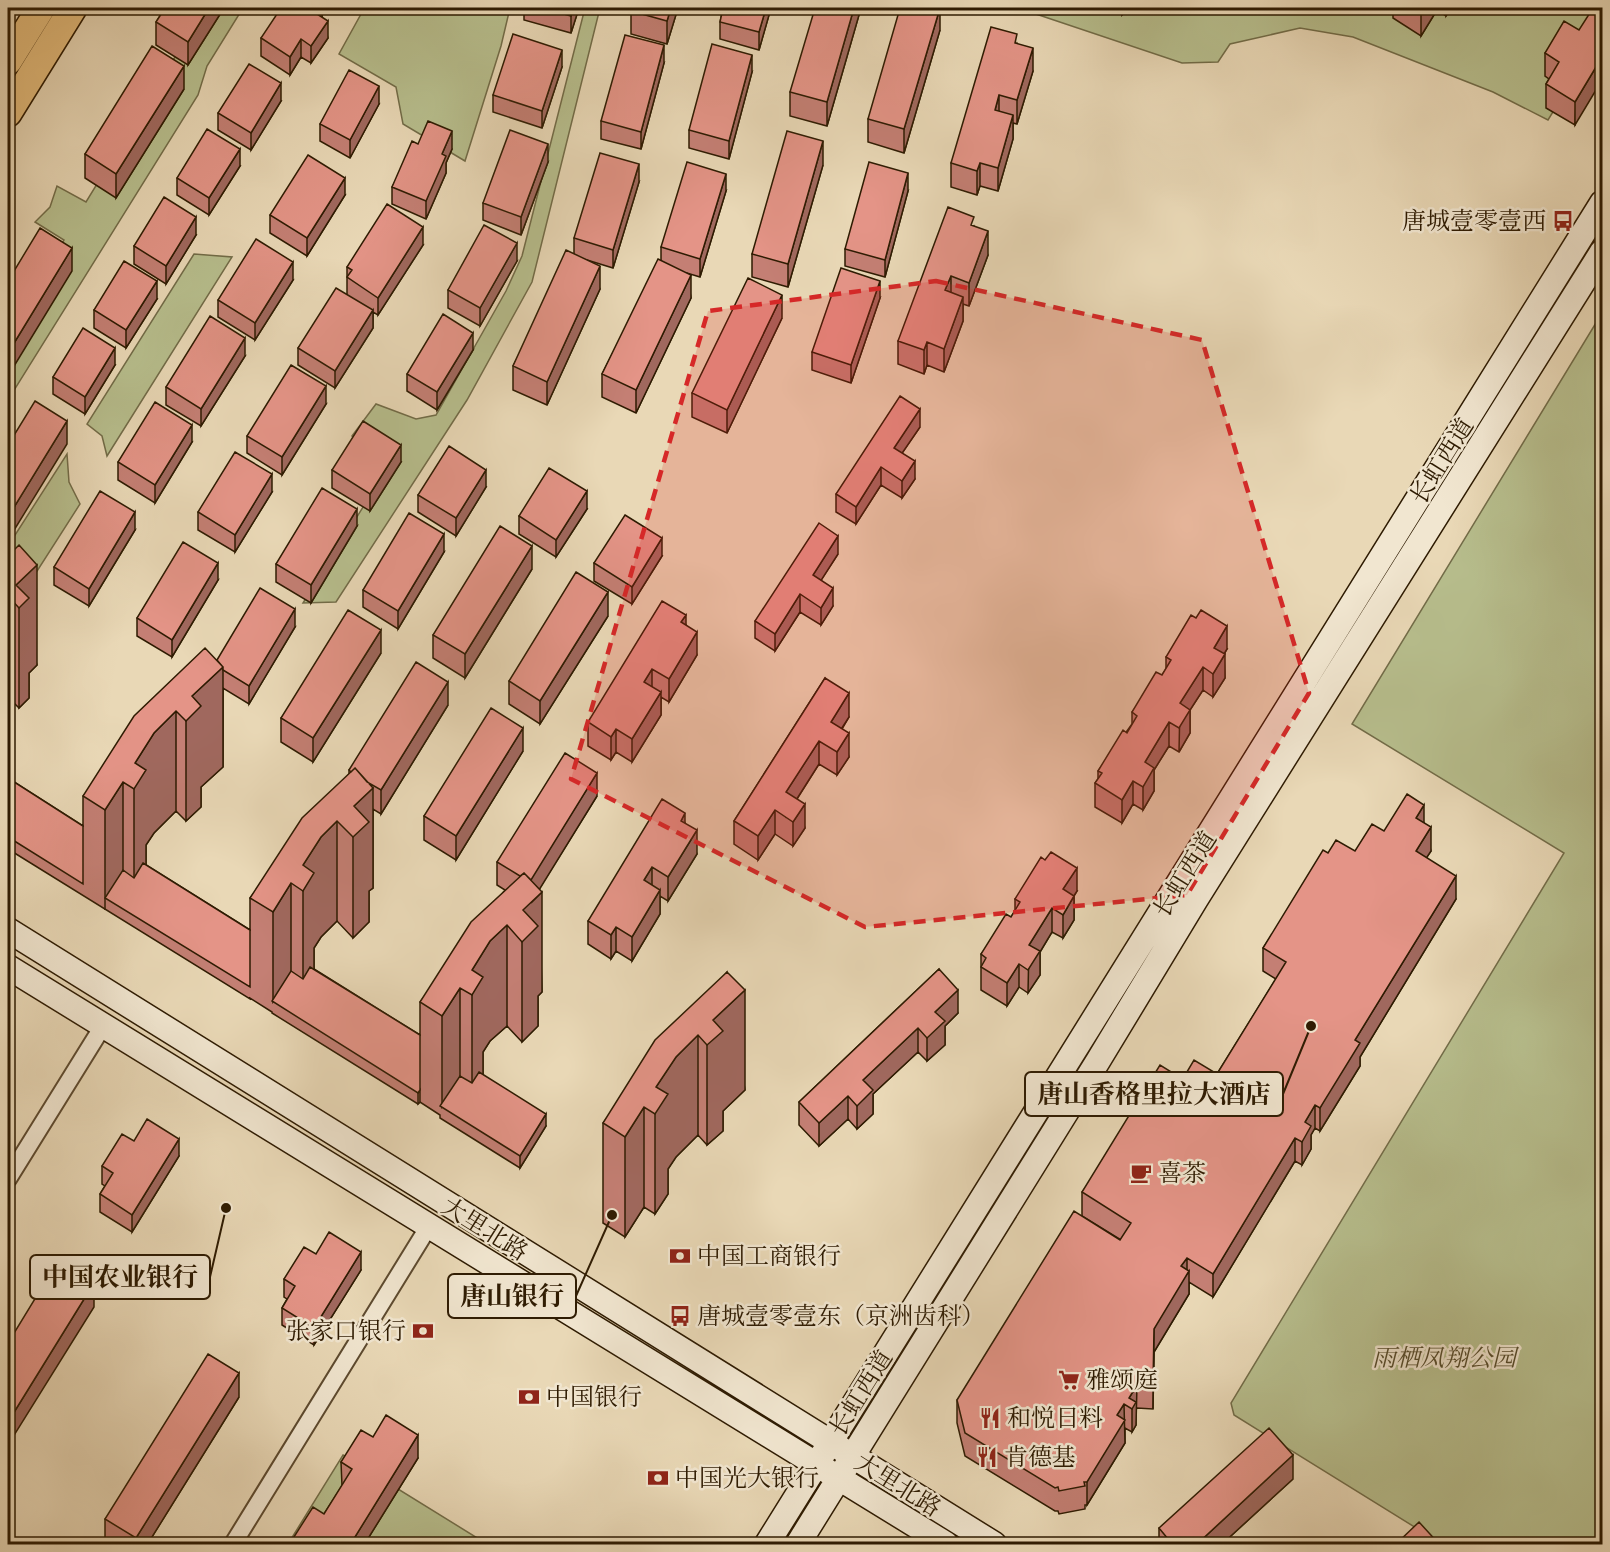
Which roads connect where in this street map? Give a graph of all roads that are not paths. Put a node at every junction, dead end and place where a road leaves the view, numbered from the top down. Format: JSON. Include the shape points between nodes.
{"nodes":[{"id":1,"x":41,"y":8,"type":"edge"},
{"id":2,"x":73,"y":8,"type":"edge"},
{"id":3,"x":8,"y":61,"type":"edge"},
{"id":4,"x":8,"y":112,"type":"edge"},
{"id":5,"x":1602,"y":203,"type":"edge"},
{"id":6,"x":1602,"y":252,"type":"edge"},
{"id":7,"x":8,"y":930,"type":"edge"},
{"id":8,"x":8,"y":967,"type":"edge"},
{"id":9,"x":103,"y":1026,"type":"junction"},
{"id":10,"x":8,"y":1179,"type":"edge"},
{"id":11,"x":429,"y":1226,"type":"junction"},
{"id":12,"x":830,"y":1442,"type":"junction"},
{"id":13,"x":852,"y":1457,"type":"junction"},
{"id":14,"x":816,"y":1464,"type":"junction"},
{"id":15,"x":838,"y":1479,"type":"junction"},
{"id":16,"x":233,"y":1545,"type":"edge"},
{"id":17,"x":767,"y":1545,"type":"edge"},
{"id":18,"x":798,"y":1545,"type":"edge"},
{"id":19,"x":946,"y":1545,"type":"edge"},
{"id":20,"x":994,"y":1545,"type":"edge"}],
"edges":[{"from":1,"to":3,"type":"main road"},
{"from":2,"to":4,"type":"main road"},
{"from":5,"to":12,"type":"main road","name":"长虹西道"},
{"from":6,"to":13,"type":"main road","name":"长虹西道"},
{"from":7,"to":12,"type":"main road","name":"大里北路"},
{"from":8,"to":9,"type":"main road","name":"大里北路"},
{"from":9,"to":10,"type":"street"},
{"from":9,"to":11,"type":"main road","name":"大里北路"},
{"from":11,"to":14,"type":"main road","name":"大里北路"},
{"from":11,"to":16,"type":"street"},
{"from":12,"to":13,"type":"main road","name":"大里北路"},
{"from":12,"to":14,"type":"main road","name":"长虹西道"},
{"from":13,"to":15,"type":"main road","name":"长虹西道"},
{"from":13,"to":20,"type":"main road","name":"大里北路"},
{"from":14,"to":15,"type":"main road","name":"大里北路"},
{"from":14,"to":17,"type":"main road","name":"长虹西道"},
{"from":15,"to":18,"type":"main road","name":"长虹西道"},
{"from":15,"to":19,"type":"main road","name":"大里北路"}]}
